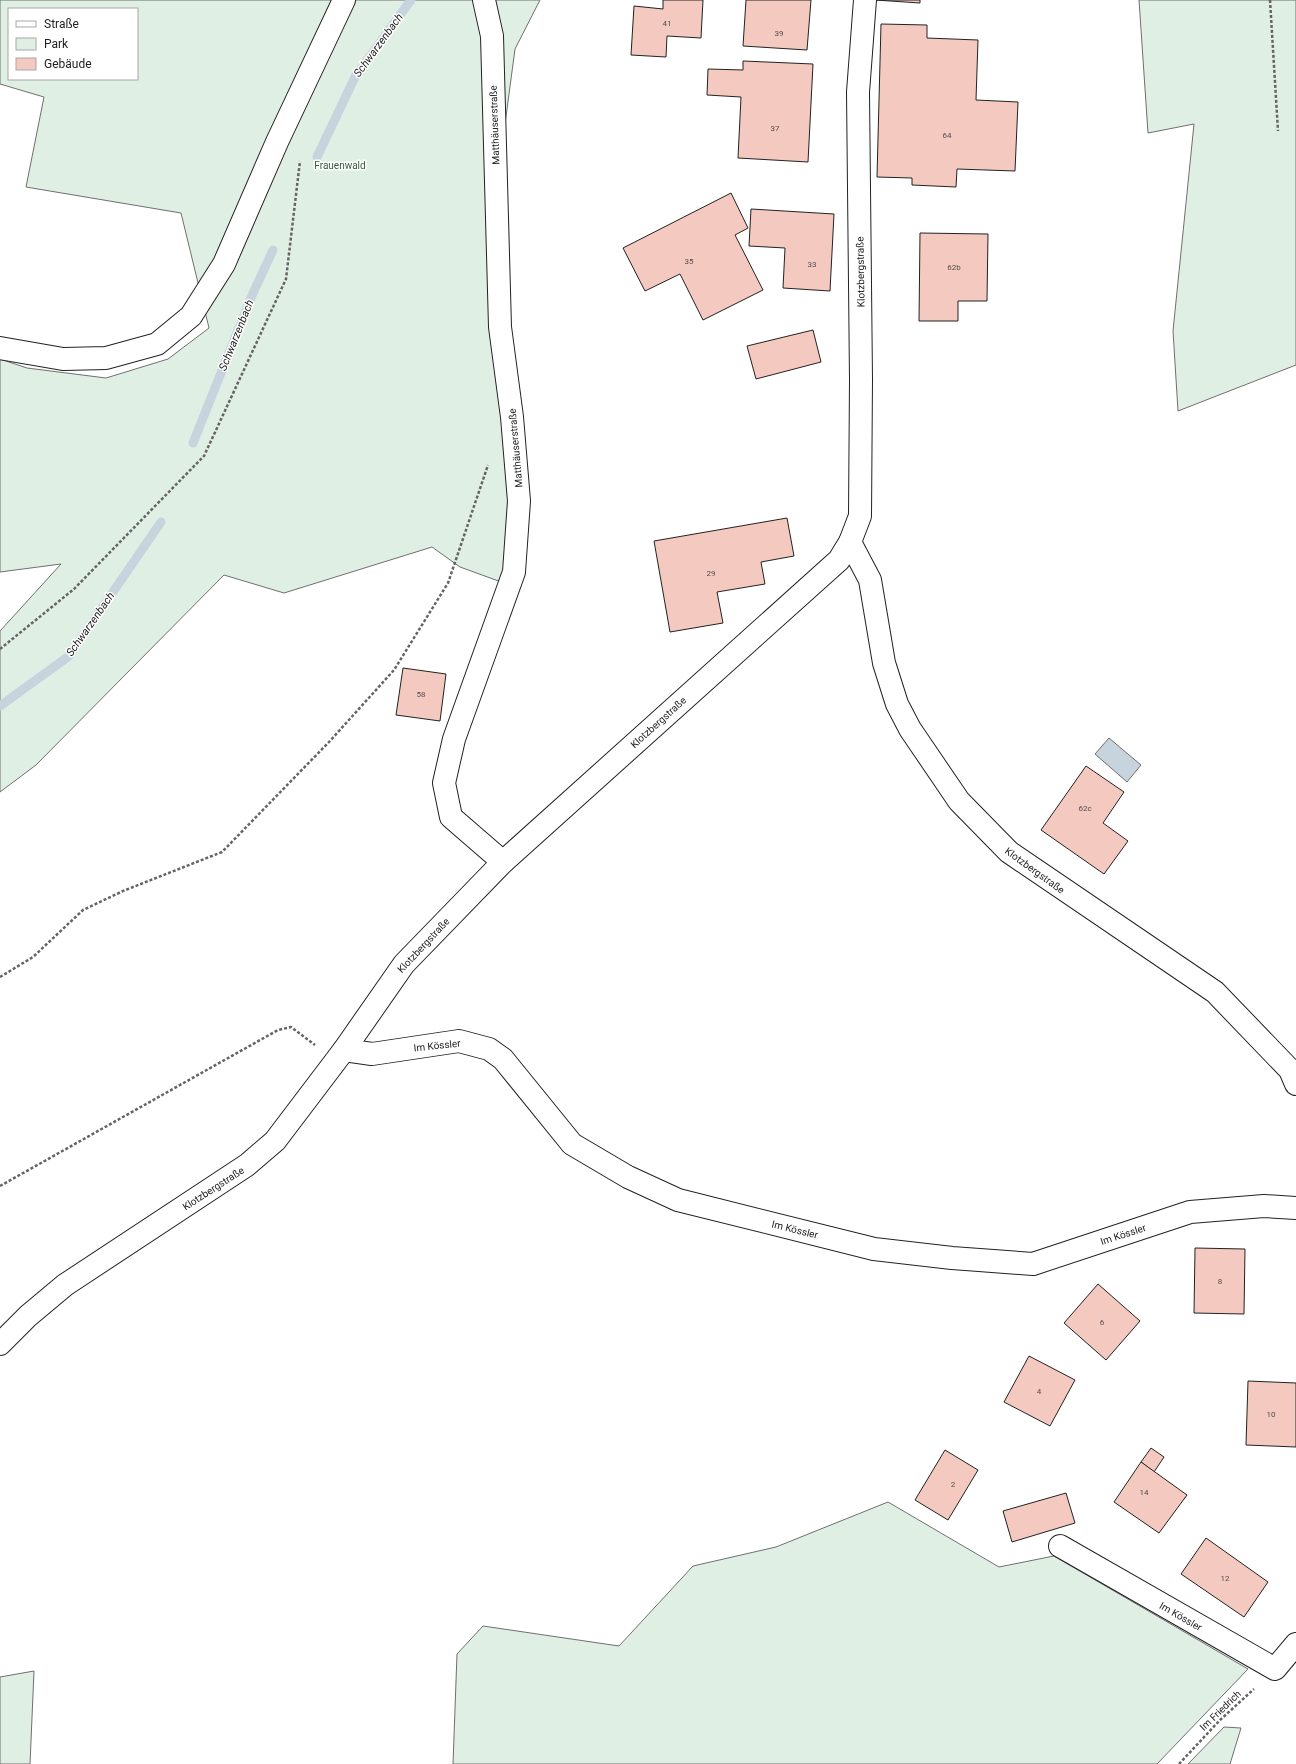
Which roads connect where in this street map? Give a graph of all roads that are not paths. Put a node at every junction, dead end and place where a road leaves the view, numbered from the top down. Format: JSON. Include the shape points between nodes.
{"nodes":[{"id":1,"x":344,"y":0,"type":"edge"},
{"id":2,"x":484,"y":0,"type":"edge"},
{"id":3,"x":865,"y":0,"type":"edge"},
{"id":4,"x":0,"y":348,"type":"edge"},
{"id":5,"x":850,"y":542,"type":"junction"},
{"id":6,"x":503,"y":862,"type":"junction"},
{"id":7,"x":340,"y":1055,"type":"junction"},
{"id":8,"x":1296,"y":1084,"type":"edge"},
{"id":9,"x":1296,"y":1208,"type":"edge"},
{"id":10,"x":0,"y":1344,"type":"edge"},
{"id":11,"x":1060,"y":1546,"type":"dead end"},
{"id":12,"x":1296,"y":1644,"type":"edge"}],
"edges":[{"from":1,"to":4,"type":"street","via":[[277,142],[224,264],[191,316],[157,344],[106,358],[63,359]]},
{"from":2,"to":6,"type":"street","name":"Matthäuserstraße","via":[[492,36],[500,327],[512,417],[519,501],[514,572],[454,740],[444,783],[452,817]]},
{"from":3,"to":5,"type":"street","name":"Klotzbergstraße","via":[[858,92],[860,516]]},
{"from":5,"to":6,"type":"street","name":"Klotzbergstraße","via":[[839,560]]},
{"from":5,"to":8,"type":"street","name":"Klotzbergstraße","via":[[870,580],[884,663],[897,704],[910,729],[959,801],[1008,852],[1215,992],[1290,1070]]},
{"from":6,"to":7,"type":"street","name":"Klotzbergstraße","via":[[404,964]]},
{"from":7,"to":9,"type":"street","name":"Im Kössler","via":[[372,1054],[459,1042],[489,1048],[503,1059],[572,1144],[628,1177],[678,1200],[874,1249],[1033,1264],[1190,1212],[1264,1206]]},
{"from":7,"to":10,"type":"street","name":"Klotzbergstraße","via":[[275,1141],[246,1165],[65,1285]]},
{"from":11,"to":12,"type":"street","name":"Im Kössler","via":[[1275,1669]]}]}
